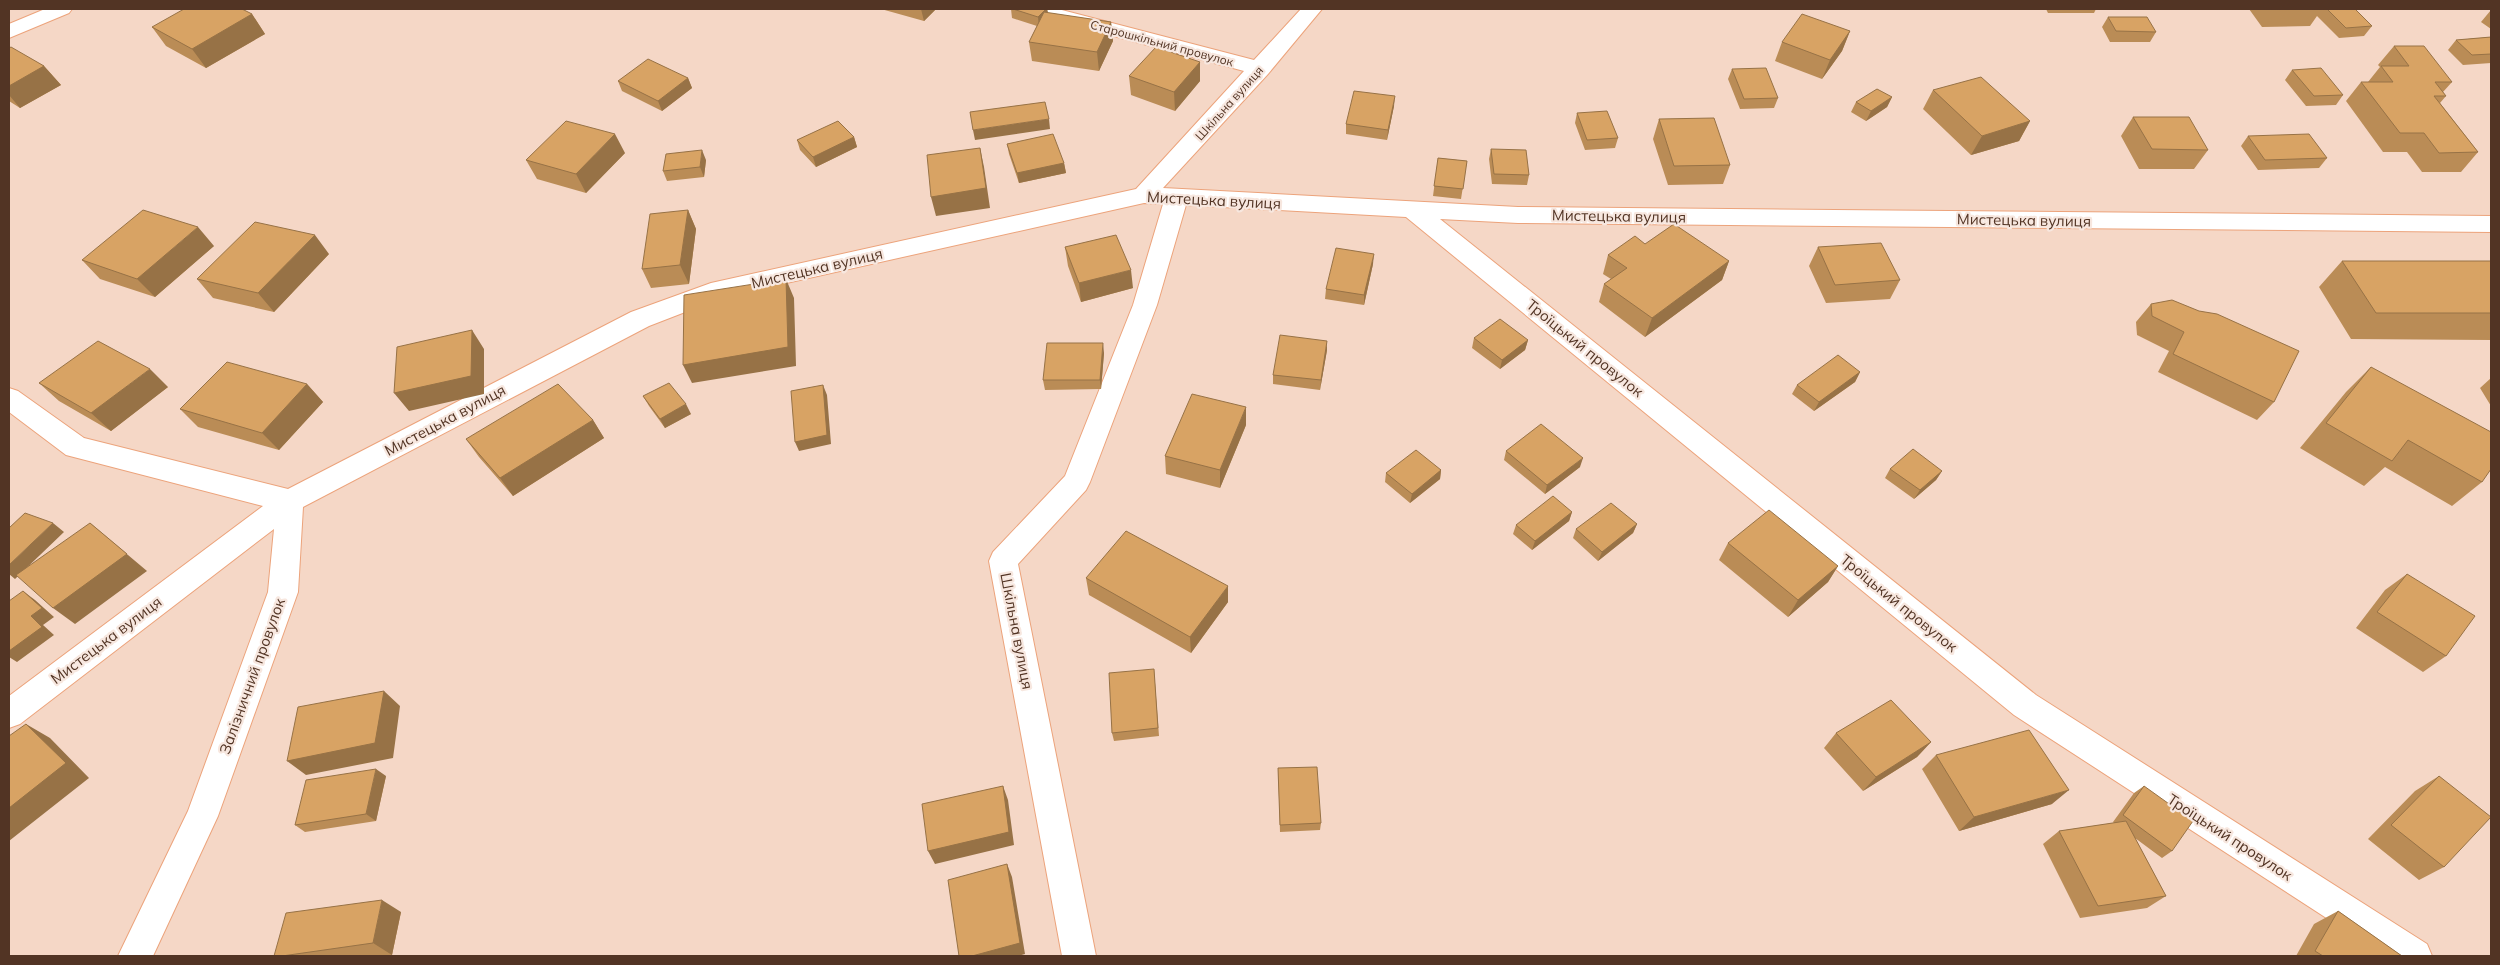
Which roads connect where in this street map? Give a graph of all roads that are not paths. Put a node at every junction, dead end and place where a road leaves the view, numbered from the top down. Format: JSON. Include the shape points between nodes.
{"nodes":[{"id":1,"x":62,"y":9,"type":"edge"},
{"id":2,"x":1035,"y":9,"type":"edge"},
{"id":3,"x":1312,"y":9,"type":"edge"},
{"id":4,"x":9,"y":32,"type":"edge"},
{"id":5,"x":1260,"y":69,"type":"junction"},
{"id":6,"x":1144,"y":195,"type":"junction"},
{"id":7,"x":1177,"y":197,"type":"junction"},
{"id":8,"x":1414,"y":210,"type":"junction"},
{"id":9,"x":2491,"y":224,"type":"edge"},
{"id":10,"x":9,"y":398,"type":"edge"},
{"id":11,"x":290,"y":501,"type":"junction"},
{"id":12,"x":9,"y":714,"type":"edge"},
{"id":13,"x":135,"y":956,"type":"edge"},
{"id":14,"x":1078,"y":956,"type":"edge"},
{"id":15,"x":2415,"y":956,"type":"edge"}],
"edges":[{"from":1,"to":4,"type":"street"},
{"from":2,"to":5,"type":"street","name":"Старошкільний провулок"},
{"from":3,"to":5,"type":"street","name":"Шкільна вулиця"},
{"from":5,"to":6,"type":"street","name":"Шкільна вулиця"},
{"from":6,"to":7,"type":"street","name":"Мистецька вулиця"},
{"from":6,"to":11,"type":"street","name":"Мистецька вулиця","via":[[720,289],[640,319]]},
{"from":7,"to":8,"type":"street","name":"Мистецька вулиця"},
{"from":7,"to":14,"type":"street","name":"Шкільна вулиця","via":[[1145,305],[1076,482],[1004,561]]},
{"from":8,"to":9,"type":"street","name":"Мистецька вулиця","via":[[1518,215]]},
{"from":8,"to":15,"type":"street","name":"Троїцький провулок","via":[[2025,705]]},
{"from":10,"to":11,"type":"street","via":[[76,447]]},
{"from":11,"to":12,"type":"street","name":"Мистецька вулиця"},
{"from":11,"to":13,"type":"street","name":"Залізничний провулок","via":[[283,592],[202,816]]}]}
